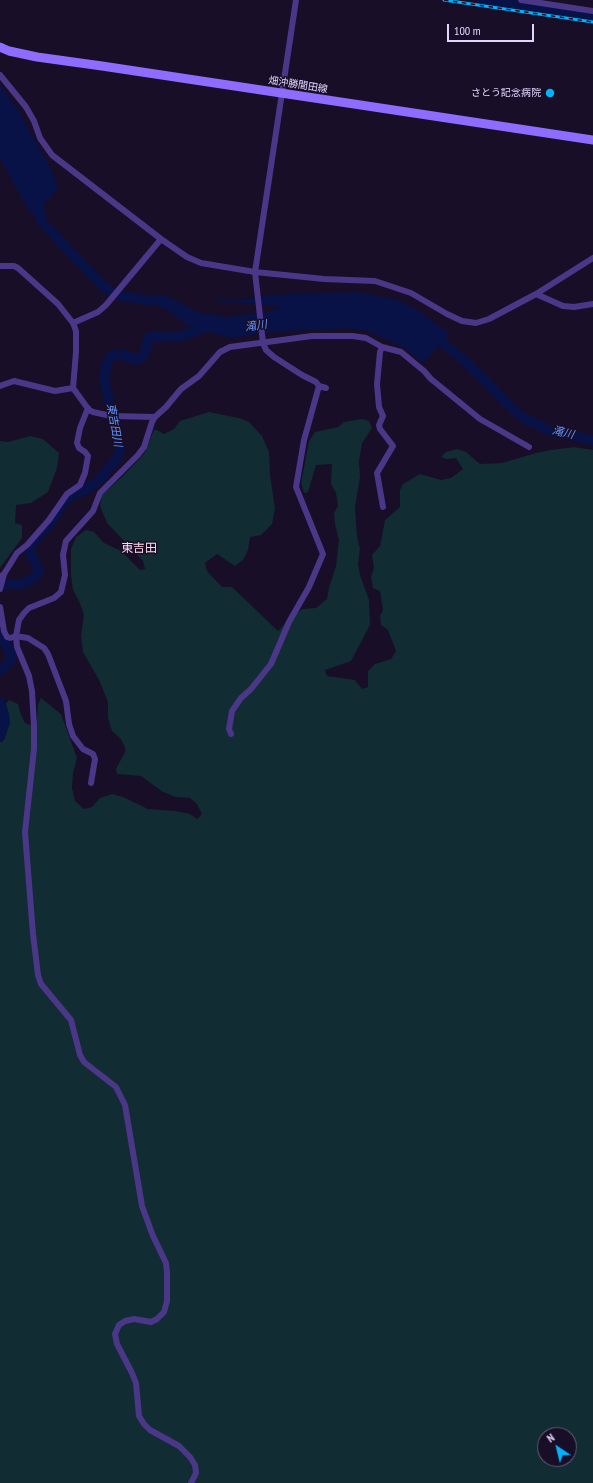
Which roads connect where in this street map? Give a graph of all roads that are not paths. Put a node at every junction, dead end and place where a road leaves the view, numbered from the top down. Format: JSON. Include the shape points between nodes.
{"nodes":[{"id":1,"x":296,"y":0,"type":"edge"},
{"id":2,"x":521,"y":0,"type":"edge"},
{"id":3,"x":593,"y":11,"type":"edge"},
{"id":4,"x":0,"y":47,"type":"edge"},
{"id":5,"x":0,"y":75,"type":"edge"},
{"id":6,"x":282,"y":94,"type":"junction"},
{"id":7,"x":593,"y":140,"type":"edge"},
{"id":8,"x":160,"y":239,"type":"junction"},
{"id":9,"x":593,"y":258,"type":"edge"},
{"id":10,"x":0,"y":266,"type":"edge"},
{"id":11,"x":255,"y":272,"type":"junction"},
{"id":12,"x":536,"y":294,"type":"junction"},
{"id":13,"x":593,"y":304,"type":"edge"},
{"id":14,"x":73,"y":323,"type":"junction"},
{"id":15,"x":263,"y":343,"type":"junction"},
{"id":16,"x":382,"y":347,"type":"junction"},
{"id":17,"x":0,"y":386,"type":"edge"},
{"id":18,"x":73,"y":388,"type":"junction"},
{"id":19,"x":88,"y":408,"type":"junction"},
{"id":20,"x":154,"y":417,"type":"junction"},
{"id":21,"x":529,"y":447,"type":"dead end"},
{"id":22,"x":383,"y":507,"type":"dead end"},
{"id":23,"x":1,"y":582,"type":"edge"},
{"id":24,"x":0,"y":607,"type":"edge"},
{"id":25,"x":16,"y":636,"type":"junction"},
{"id":26,"x":232,"y":734,"type":"dead end"},
{"id":27,"x":91,"y":784,"type":"dead end"},
{"id":28,"x":191,"y":1483,"type":"edge"}],
"edges":[{"from":1,"to":6,"type":"street"},
{"from":2,"to":3,"type":"street"},
{"from":4,"to":6,"type":"main road","name":"畑沖勝間田線","via":[[37,57]]},
{"from":5,"to":8,"type":"street","via":[[26,107],[40,138],[52,155]]},
{"from":6,"to":7,"type":"main road","name":"畑沖勝間田線"},
{"from":6,"to":11,"type":"street"},
{"from":8,"to":11,"type":"street","via":[[187,258],[201,263]]},
{"from":8,"to":14,"type":"street","via":[[106,306]]},
{"from":9,"to":12,"type":"street"},
{"from":10,"to":14,"type":"street","via":[[18,268],[58,304]]},
{"from":11,"to":12,"type":"street","via":[[375,281],[411,293],[462,321],[476,322],[489,319]]},
{"from":11,"to":15,"type":"street"},
{"from":12,"to":13,"type":"street","via":[[563,306]]},
{"from":14,"to":18,"type":"street","via":[[76,331]]},
{"from":15,"to":16,"type":"street","via":[[340,335],[366,338]]},
{"from":15,"to":20,"type":"street","via":[[230,347],[220,352],[199,376],[181,388]]},
{"from":15,"to":26,"type":"street","via":[[274,357],[322,387],[304,440],[296,487],[323,554],[271,664],[232,711]]},
{"from":16,"to":21,"type":"street","via":[[401,352],[480,419]]},
{"from":16,"to":22,"type":"street","via":[[377,384],[379,407],[383,416],[379,425],[393,446],[377,473]]},
{"from":17,"to":18,"type":"street","via":[[14,381],[55,391]]},
{"from":18,"to":19,"type":"street"},
{"from":19,"to":20,"type":"street","via":[[93,412],[114,417]]},
{"from":19,"to":23,"type":"street","via":[[77,442],[79,448],[88,456],[80,485],[67,494],[49,520],[17,553]]},
{"from":20,"to":25,"type":"street","via":[[144,447],[100,493],[93,511],[66,541],[63,555],[65,575],[61,592],[54,598],[29,608],[20,620]]},
{"from":24,"to":25,"type":"street","via":[[7,637]]},
{"from":25,"to":27,"type":"street","via":[[28,638],[44,648],[48,654],[66,702],[73,736],[95,760]]},
{"from":25,"to":28,"type":"street","via":[[17,647],[29,676],[32,691],[34,749],[25,832],[38,975],[41,984],[71,1020],[78,1050],[84,1062],[116,1087],[125,1105],[142,1206],[166,1263],[167,1301],[164,1312],[157,1319],[151,1322],[134,1319],[125,1321],[119,1325],[115,1334],[117,1344],[136,1383],[139,1416],[150,1430],[179,1446],[190,1457],[196,1473]]}]}
